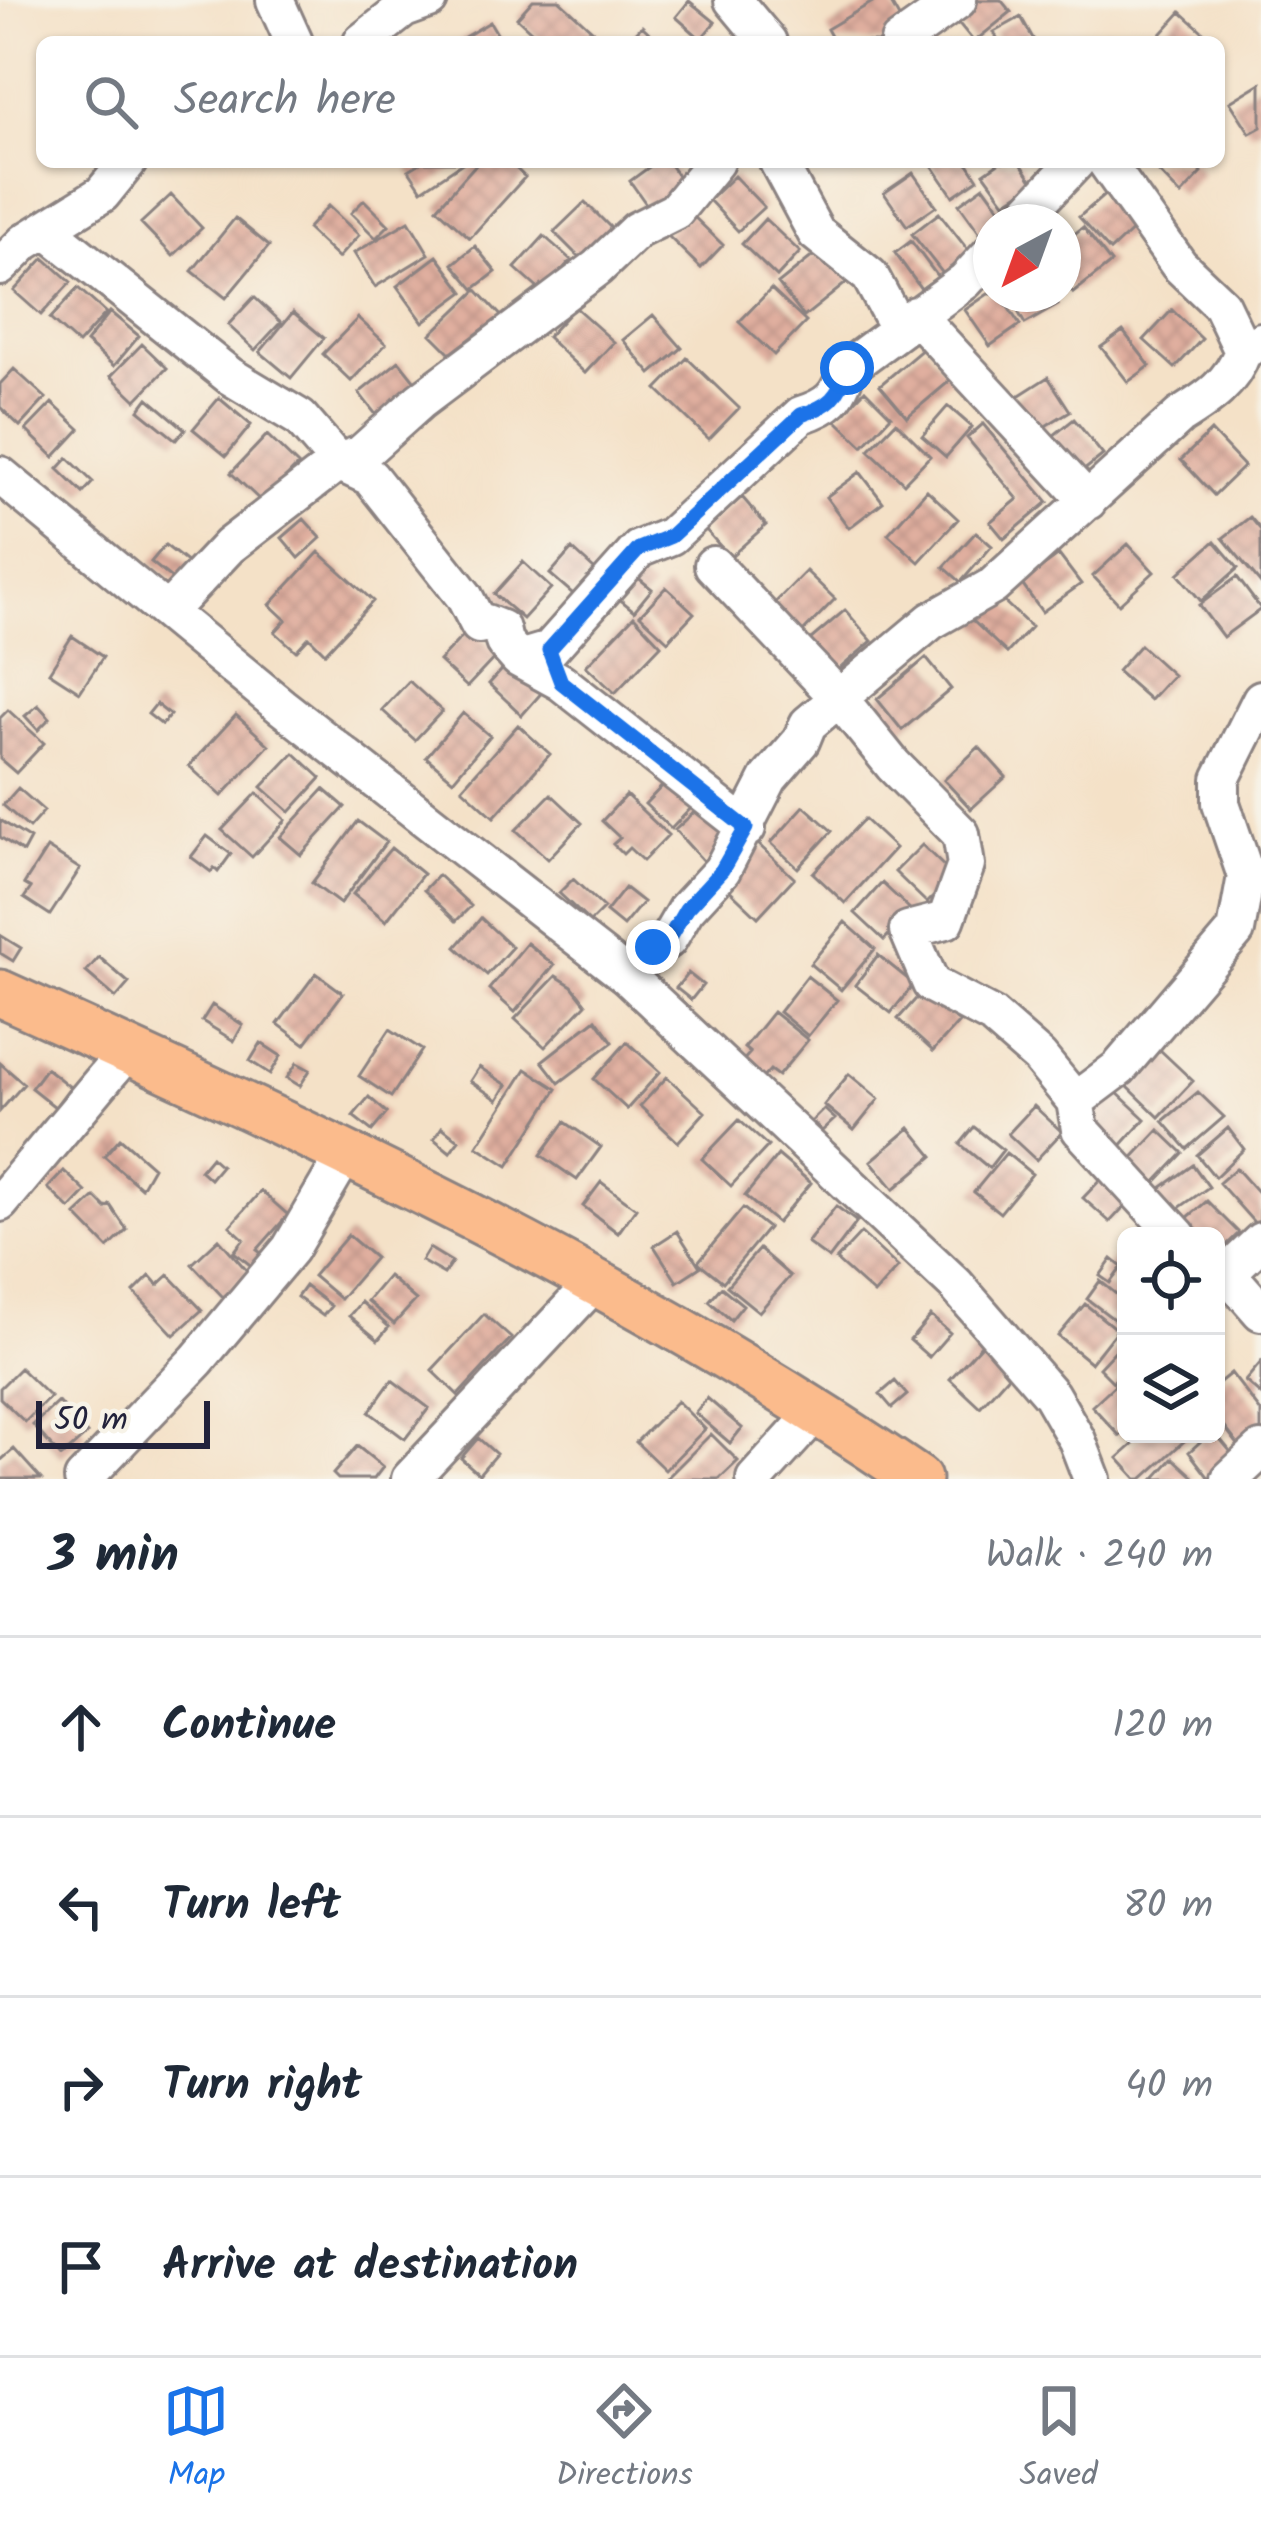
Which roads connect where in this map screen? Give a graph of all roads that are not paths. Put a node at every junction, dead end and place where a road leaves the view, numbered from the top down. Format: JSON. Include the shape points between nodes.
{"nodes":[{"id":1,"x":275,"y":0,"type":"edge"},
{"id":2,"x":429,"y":0,"type":"edge"},
{"id":3,"x":733,"y":0,"type":"edge"},
{"id":4,"x":958,"y":0,"type":"edge"},
{"id":5,"x":291,"y":36,"type":"edge"},
{"id":6,"x":370,"y":36,"type":"edge"},
{"id":7,"x":763,"y":36,"type":"edge"},
{"id":8,"x":907,"y":36,"type":"edge"},
{"id":9,"x":123,"y":168,"type":"edge"},
{"id":10,"x":710,"y":168,"type":"edge"},
{"id":11,"x":781,"y":168,"type":"edge"},
{"id":12,"x":1070,"y":168,"type":"edge"},
{"id":13,"x":1110,"y":168,"type":"edge"},
{"id":14,"x":1036,"y":204,"type":"edge"},
{"id":15,"x":47,"y":230,"type":"junction"},
{"id":16,"x":0,"y":267,"type":"edge"},
{"id":17,"x":973,"y":272,"type":"edge"},
{"id":18,"x":907,"y":321,"type":"junction"},
{"id":19,"x":1252,"y":346,"type":"edge"},
{"id":20,"x":338,"y":462,"type":"junction"},
{"id":21,"x":0,"y":475,"type":"edge"},
{"id":22,"x":1088,"y":501,"type":"junction"},
{"id":23,"x":712,"y":565,"type":"dead end"},
{"id":24,"x":167,"y":612,"type":"junction"},
{"id":25,"x":543,"y":664,"type":"junction"},
{"id":26,"x":839,"y":698,"type":"junction"},
{"id":27,"x":1261,"y":698,"type":"edge"},
{"id":28,"x":769,"y":778,"type":"junction"},
{"id":29,"x":705,"y":799,"type":"junction"},
{"id":30,"x":746,"y":828,"type":"junction"},
{"id":31,"x":627,"y":976,"type":"junction"},
{"id":32,"x":0,"y":992,"type":"edge"},
{"id":33,"x":128,"y":1050,"type":"junction"},
{"id":34,"x":1076,"y":1101,"type":"junction"},
{"id":35,"x":345,"y":1155,"type":"junction"},
{"id":36,"x":0,"y":1203,"type":"edge"},
{"id":37,"x":1170,"y":1227,"type":"edge"},
{"id":38,"x":1261,"y":1241,"type":"edge"},
{"id":39,"x":1225,"y":1270,"type":"edge"},
{"id":40,"x":1225,"y":1277,"type":"edge"},
{"id":41,"x":595,"y":1282,"type":"junction"},
{"id":42,"x":1261,"y":1312,"type":"edge"},
{"id":43,"x":818,"y":1410,"type":"junction"},
{"id":44,"x":1261,"y":1450,"type":"edge"},
{"id":45,"x":83,"y":1479,"type":"edge"},
{"id":46,"x":410,"y":1479,"type":"edge"},
{"id":47,"x":755,"y":1479,"type":"edge"},
{"id":48,"x":918,"y":1479,"type":"edge"},
{"id":49,"x":1092,"y":1479,"type":"edge"},
{"id":50,"x":1230,"y":1479,"type":"edge"}],
"edges":[{"from":1,"to":5,"type":"street"},
{"from":2,"to":6,"type":"street"},
{"from":3,"to":7,"type":"street"},
{"from":4,"to":8,"type":"street"},
{"from":9,"to":15,"type":"street","via":[[103,194]]},
{"from":10,"to":20,"type":"street","via":[[675,211],[637,230],[361,454]]},
{"from":11,"to":18,"type":"street","via":[[816,233],[870,276]]},
{"from":12,"to":14,"type":"street"},
{"from":13,"to":19,"type":"street","via":[[1179,265]]},
{"from":15,"to":16,"type":"street"},
{"from":15,"to":20,"type":"street","via":[[230,376],[300,418]]},
{"from":17,"to":18,"type":"street"},
{"from":18,"to":22,"type":"street"},
{"from":18,"to":25,"type":"street","via":[[847,368],[828,406],[801,415],[671,536],[639,549]]},
{"from":19,"to":22,"type":"street","via":[[1235,375]]},
{"from":20,"to":24,"type":"street","via":[[229,546]]},
{"from":20,"to":25,"type":"street","via":[[387,494],[479,625],[501,629],[504,642]]},
{"from":21,"to":24,"type":"street"},
{"from":22,"to":26,"type":"street","via":[[993,586],[931,621]]},
{"from":23,"to":26,"type":"street"},
{"from":24,"to":31,"type":"street"},
{"from":25,"to":29,"type":"street"},
{"from":26,"to":28,"type":"street","via":[[808,724]]},
{"from":26,"to":34,"type":"street","via":[[961,834],[966,866],[946,920],[908,930],[931,984],[992,1016]]},
{"from":27,"to":34,"type":"street","via":[[1221,779],[1246,876],[1236,931],[1119,1068]]},
{"from":28,"to":29,"type":"street"},
{"from":28,"to":30,"type":"street"},
{"from":29,"to":30,"type":"street"},
{"from":30,"to":31,"type":"street","via":[[668,940]]},
{"from":31,"to":49,"type":"street","via":[[955,1284],[1052,1395]]},
{"from":32,"to":33,"type":"main road"},
{"from":33,"to":35,"type":"main road"},
{"from":33,"to":36,"type":"street"},
{"from":34,"to":37,"type":"street","via":[[1080,1129]]},
{"from":35,"to":41,"type":"main road"},
{"from":35,"to":45,"type":"street","via":[[290,1249]]},
{"from":38,"to":39,"type":"street"},
{"from":40,"to":42,"type":"street"},
{"from":41,"to":43,"type":"main road"},
{"from":41,"to":46,"type":"street"},
{"from":43,"to":47,"type":"street"},
{"from":43,"to":48,"type":"main road"},
{"from":44,"to":50,"type":"street"}]}
